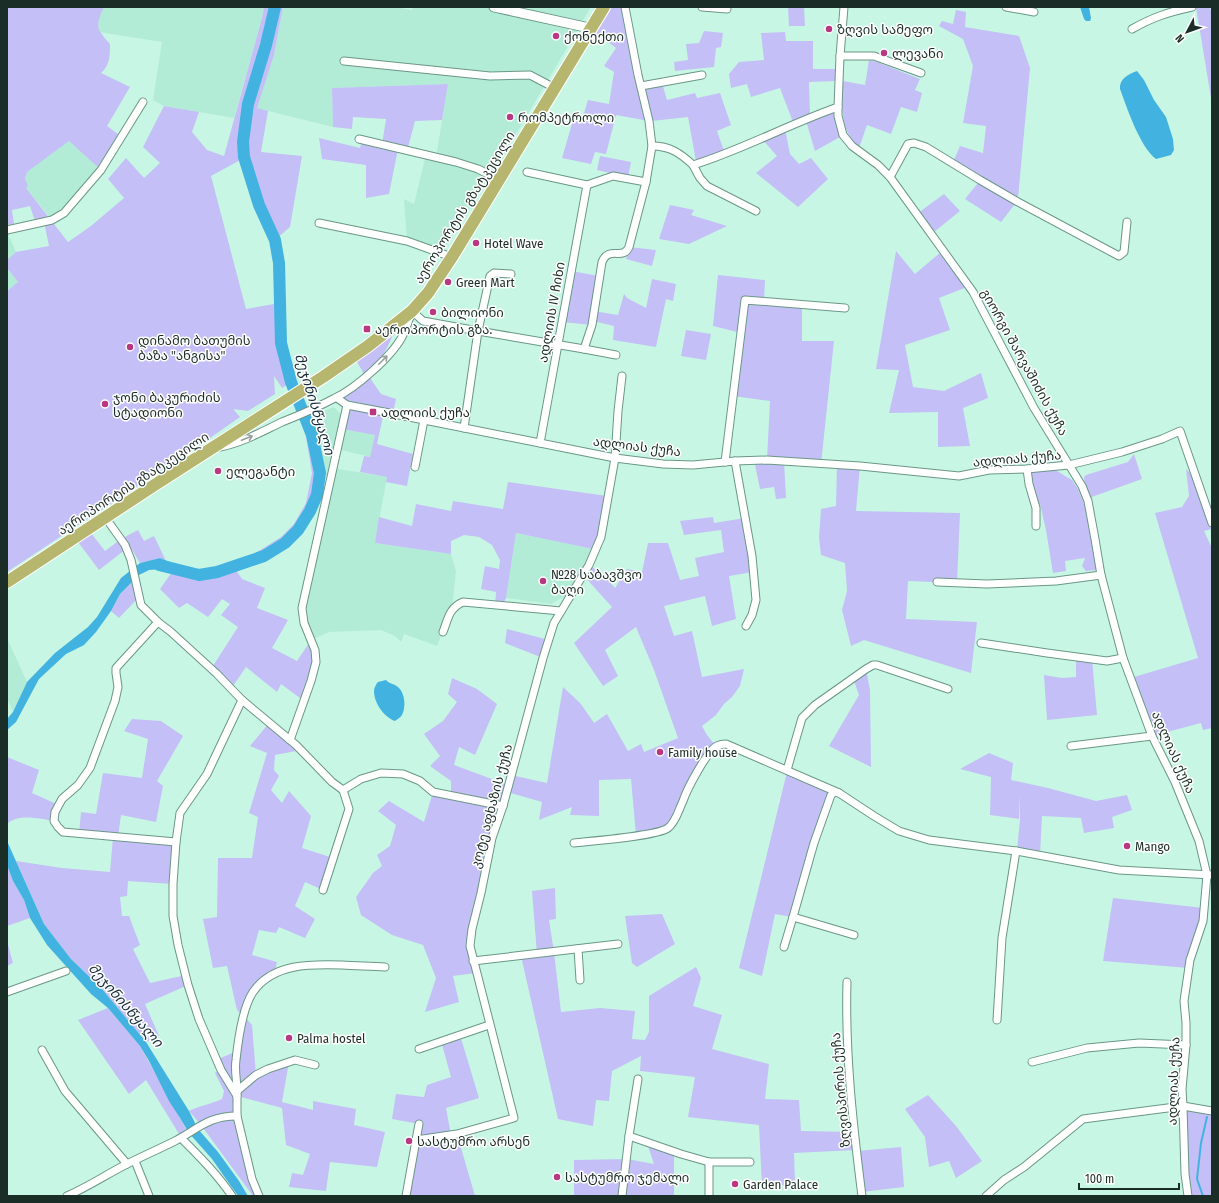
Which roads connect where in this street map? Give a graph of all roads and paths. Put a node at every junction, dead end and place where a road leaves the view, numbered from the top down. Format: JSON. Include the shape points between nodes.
{"nodes":[{"id":1,"x":494,"y":7,"type":"edge"},
{"id":2,"x":597,"y":7,"type":"edge"},
{"id":3,"x":604,"y":7,"type":"edge"},
{"id":4,"x":625,"y":7,"type":"edge"},
{"id":5,"x":702,"y":7,"type":"edge"},
{"id":6,"x":844,"y":7,"type":"edge"},
{"id":7,"x":1006,"y":7,"type":"edge"},
{"id":8,"x":1192,"y":7,"type":"edge"},
{"id":9,"x":727,"y":9,"type":"dead end"},
{"id":10,"x":1173,"y":9,"type":"edge"},
{"id":11,"x":1034,"y":12,"type":"dead end"},
{"id":12,"x":585,"y":27,"type":"junction"},
{"id":13,"x":1132,"y":29,"type":"dead end"},
{"id":14,"x":840,"y":56,"type":"junction"},
{"id":15,"x":344,"y":60,"type":"dead end"},
{"id":16,"x":921,"y":73,"type":"dead end"},
{"id":17,"x":702,"y":75,"type":"dead end"},
{"id":18,"x":549,"y":85,"type":"junction"},
{"id":19,"x":641,"y":86,"type":"junction"},
{"id":20,"x":143,"y":102,"type":"dead end"},
{"id":21,"x":838,"y":107,"type":"junction"},
{"id":22,"x":359,"y":139,"type":"dead end"},
{"id":23,"x":652,"y":146,"type":"junction"},
{"id":24,"x":693,"y":165,"type":"junction"},
{"id":25,"x":527,"y":172,"type":"dead end"},
{"id":26,"x":494,"y":177,"type":"junction"},
{"id":27,"x":890,"y":177,"type":"junction"},
{"id":28,"x":646,"y":182,"type":"junction"},
{"id":29,"x":587,"y":185,"type":"junction"},
{"id":30,"x":756,"y":211,"type":"dead end"},
{"id":31,"x":1126,"y":222,"type":"dead end"},
{"id":32,"x":319,"y":223,"type":"dead end"},
{"id":33,"x":7,"y":230,"type":"edge"},
{"id":34,"x":446,"y":255,"type":"junction"},
{"id":35,"x":512,"y":274,"type":"dead end"},
{"id":36,"x":845,"y":308,"type":"dead end"},
{"id":37,"x":412,"y":311,"type":"junction"},
{"id":38,"x":393,"y":323,"type":"junction"},
{"id":39,"x":478,"y":331,"type":"junction"},
{"id":40,"x":401,"y":337,"type":"junction"},
{"id":41,"x":558,"y":345,"type":"junction"},
{"id":42,"x":584,"y":349,"type":"junction"},
{"id":43,"x":616,"y":355,"type":"dead end"},
{"id":44,"x":622,"y":376,"type":"dead end"},
{"id":45,"x":285,"y":398,"type":"junction"},
{"id":46,"x":337,"y":398,"type":"junction"},
{"id":47,"x":347,"y":405,"type":"junction"},
{"id":48,"x":424,"y":420,"type":"junction"},
{"id":49,"x":464,"y":428,"type":"junction"},
{"id":50,"x":540,"y":443,"type":"junction"},
{"id":51,"x":210,"y":449,"type":"junction"},
{"id":52,"x":615,"y":458,"type":"junction"},
{"id":53,"x":735,"y":461,"type":"junction"},
{"id":54,"x":725,"y":462,"type":"junction"},
{"id":55,"x":1069,"y":465,"type":"junction"},
{"id":56,"x":416,"y":467,"type":"dead end"},
{"id":57,"x":1027,"y":469,"type":"junction"},
{"id":58,"x":105,"y":517,"type":"junction"},
{"id":59,"x":1212,"y":523,"type":"edge"},
{"id":60,"x":1036,"y":526,"type":"dead end"},
{"id":61,"x":7,"y":576,"type":"edge"},
{"id":62,"x":1101,"y":576,"type":"junction"},
{"id":63,"x":7,"y":582,"type":"edge"},
{"id":64,"x":937,"y":582,"type":"dead end"},
{"id":65,"x":561,"y":611,"type":"junction"},
{"id":66,"x":158,"y":622,"type":"junction"},
{"id":67,"x":746,"y":626,"type":"dead end"},
{"id":68,"x":443,"y":632,"type":"dead end"},
{"id":69,"x":981,"y":643,"type":"dead end"},
{"id":70,"x":1123,"y":658,"type":"junction"},
{"id":71,"x":948,"y":689,"type":"dead end"},
{"id":72,"x":242,"y":700,"type":"junction"},
{"id":73,"x":1152,"y":736,"type":"junction"},
{"id":74,"x":290,"y":740,"type":"junction"},
{"id":75,"x":1071,"y":746,"type":"dead end"},
{"id":76,"x":787,"y":770,"type":"junction"},
{"id":77,"x":343,"y":790,"type":"junction"},
{"id":78,"x":839,"y":793,"type":"junction"},
{"id":79,"x":503,"y":806,"type":"junction"},
{"id":80,"x":176,"y":842,"type":"junction"},
{"id":81,"x":574,"y":843,"type":"dead end"},
{"id":82,"x":1016,"y":851,"type":"junction"},
{"id":83,"x":1209,"y":875,"type":"edge"},
{"id":84,"x":323,"y":890,"type":"dead end"},
{"id":85,"x":793,"y":917,"type":"junction"},
{"id":86,"x":854,"y":935,"type":"dead end"},
{"id":87,"x":618,"y":944,"type":"dead end"},
{"id":88,"x":784,"y":948,"type":"dead end"},
{"id":89,"x":578,"y":949,"type":"junction"},
{"id":90,"x":473,"y":961,"type":"junction"},
{"id":91,"x":385,"y":967,"type":"dead end"},
{"id":92,"x":66,"y":971,"type":"dead end"},
{"id":93,"x":580,"y":980,"type":"dead end"},
{"id":94,"x":847,"y":982,"type":"dead end"},
{"id":95,"x":7,"y":992,"type":"edge"},
{"id":96,"x":998,"y":1020,"type":"dead end"},
{"id":97,"x":489,"y":1025,"type":"junction"},
{"id":98,"x":1186,"y":1045,"type":"junction"},
{"id":99,"x":419,"y":1049,"type":"dead end"},
{"id":100,"x":42,"y":1050,"type":"dead end"},
{"id":101,"x":1032,"y":1062,"type":"dead end"},
{"id":102,"x":315,"y":1065,"type":"dead end"},
{"id":103,"x":638,"y":1079,"type":"dead end"},
{"id":104,"x":237,"y":1094,"type":"junction"},
{"id":105,"x":1183,"y":1106,"type":"junction"},
{"id":106,"x":1212,"y":1111,"type":"edge"},
{"id":107,"x":236,"y":1116,"type":"junction"},
{"id":108,"x":419,"y":1124,"type":"dead end"},
{"id":109,"x":629,"y":1136,"type":"junction"},
{"id":110,"x":181,"y":1138,"type":"junction"},
{"id":111,"x":416,"y":1140,"type":"junction"},
{"id":112,"x":134,"y":1160,"type":"junction"},
{"id":113,"x":709,"y":1162,"type":"junction"},
{"id":114,"x":750,"y":1162,"type":"dead end"},
{"id":115,"x":127,"y":1164,"type":"junction"},
{"id":116,"x":67,"y":1196,"type":"edge"},
{"id":117,"x":149,"y":1196,"type":"edge"},
{"id":118,"x":232,"y":1196,"type":"edge"},
{"id":119,"x":259,"y":1196,"type":"edge"},
{"id":120,"x":406,"y":1196,"type":"edge"},
{"id":121,"x":622,"y":1196,"type":"edge"},
{"id":122,"x":709,"y":1196,"type":"edge"},
{"id":123,"x":862,"y":1196,"type":"edge"},
{"id":124,"x":986,"y":1196,"type":"edge"},
{"id":125,"x":1188,"y":1196,"type":"edge"}],
"edges":[{"from":1,"to":12,"type":"street"},
{"from":2,"to":12,"type":"highway","name":"აეროპორტის გზატკეცილი"},
{"from":3,"to":37,"type":"highway","name":"აეროპორტის გზატკეცილი","via":[[459,245],[428,293]]},
{"from":4,"to":19,"type":"street"},
{"from":5,"to":9,"type":"street"},
{"from":6,"to":14,"type":"street","name":"გიორგი შარვაშიძის ქუჩა"},
{"from":7,"to":11,"type":"street"},
{"from":8,"to":10,"type":"street"},
{"from":10,"to":13,"type":"street"},
{"from":12,"to":18,"type":"highway","name":"აეროპორტის გზატკეცილი"},
{"from":14,"to":16,"type":"street","via":[[874,56]]},
{"from":14,"to":21,"type":"street","name":"გიორგი შარვაშიძის ქუჩა"},
{"from":15,"to":18,"type":"street","via":[[490,76],[530,76]]},
{"from":17,"to":19,"type":"street"},
{"from":18,"to":26,"type":"highway","name":"აეროპორტის გზატკეცილი"},
{"from":19,"to":23,"type":"street"},
{"from":20,"to":33,"type":"street","via":[[101,170],[64,213],[52,220]]},
{"from":21,"to":24,"type":"street"},
{"from":21,"to":27,"type":"street","name":"გიორგი შარვაშიძის ქუჩა","via":[[843,135],[852,146]]},
{"from":22,"to":26,"type":"street","via":[[456,162]]},
{"from":23,"to":24,"type":"street","via":[[672,150]]},
{"from":23,"to":28,"type":"street"},
{"from":24,"to":30,"type":"street","via":[[707,186]]},
{"from":25,"to":29,"type":"street"},
{"from":26,"to":34,"type":"highway","name":"აეროპორტის გზატკეცილი"},
{"from":27,"to":31,"type":"street","via":[[908,144],[914,143],[926,147],[1011,198],[1119,256],[1124,252]]},
{"from":27,"to":55,"type":"street","name":"გიორგი შარვაშიძის ქუჩა","via":[[973,292],[1034,408]]},
{"from":28,"to":29,"type":"street","via":[[613,176]]},
{"from":28,"to":42,"type":"street","via":[[627,252],[607,254],[602,262],[592,325]]},
{"from":29,"to":41,"type":"street","name":"ადლიის IV ჩიხი"},
{"from":32,"to":34,"type":"street","via":[[408,241]]},
{"from":34,"to":38,"type":"highway","name":"აეროპორტის გზატკეცილი","via":[[423,290]]},
{"from":35,"to":39,"type":"street","via":[[494,273],[490,276]]},
{"from":36,"to":54,"type":"street","via":[[745,300]]},
{"from":37,"to":38,"type":"highway","name":"აეროპორტის გზატკეცილი"},
{"from":37,"to":39,"type":"street","via":[[423,321]]},
{"from":37,"to":40,"type":"street"},
{"from":38,"to":40,"type":"street"},
{"from":38,"to":45,"type":"highway","name":"აეროპორტის გზატკეცილი","via":[[350,359]]},
{"from":39,"to":41,"type":"street"},
{"from":39,"to":49,"type":"street"},
{"from":46,"to":40,"type":"street","one_way":true,"via":[[368,375]]},
{"from":41,"to":42,"type":"street"},
{"from":41,"to":50,"type":"street","name":"ადლიის IV ჩიხი"},
{"from":42,"to":43,"type":"street"},
{"from":44,"to":52,"type":"street","name":"კოტე აფხაზის ქუჩა"},
{"from":45,"to":51,"type":"highway","name":"აეროპორტის გზატკეცილი"},
{"from":45,"to":61,"type":"highway","name":"აეროპორტის გზატკეცილი","via":[[120,501]]},
{"from":46,"to":47,"type":"street","name":"ადლიას ქუჩა"},
{"from":51,"to":46,"type":"street","one_way":true,"via":[[241,440]]},
{"from":47,"to":48,"type":"street","name":"ადლიას ქუჩა"},
{"from":47,"to":74,"type":"street","via":[[302,608],[304,623],[315,650],[316,662],[312,681]]},
{"from":48,"to":49,"type":"street","name":"ადლიას ქუჩა"},
{"from":48,"to":56,"type":"street"},
{"from":49,"to":50,"type":"street","name":"ადლიას ქუჩა"},
{"from":50,"to":52,"type":"street","name":"ადლიას ქუჩა"},
{"from":51,"to":58,"type":"highway","name":"აეროპორტის გზატკეცილი"},
{"from":52,"to":54,"type":"street","name":"ადლიას ქუჩა","via":[[663,464]]},
{"from":52,"to":65,"type":"street","name":"კოტე აფხაზის ქუჩა","via":[[601,536],[589,565]]},
{"from":53,"to":54,"type":"street","name":"ადლიას ქუჩა"},
{"from":53,"to":57,"type":"street","name":"ადლიას ქუჩა","via":[[767,460],[860,466],[959,476],[989,470]]},
{"from":53,"to":67,"type":"street","via":[[752,556],[756,600]]},
{"from":55,"to":57,"type":"street","name":"ადლიას ქუჩა"},
{"from":55,"to":59,"type":"street","via":[[1122,452],[1180,431]]},
{"from":55,"to":62,"type":"street","name":"ადლიას ქუჩა","via":[[1088,501]]},
{"from":57,"to":60,"type":"street","via":[[1036,508]]},
{"from":58,"to":63,"type":"highway","name":"აეროპორტის გზატკეცილი"},
{"from":58,"to":66,"type":"street","via":[[125,545],[141,605]]},
{"from":62,"to":64,"type":"street","via":[[987,584]]},
{"from":62,"to":70,"type":"street","name":"ადლიას ქუჩა"},
{"from":65,"to":68,"type":"street","via":[[463,602],[452,609]]},
{"from":65,"to":79,"type":"street","name":"კოტე აფხაზის ქუჩა","via":[[554,623],[543,658]]},
{"from":66,"to":72,"type":"street","via":[[217,674]]},
{"from":66,"to":80,"type":"street","via":[[118,664],[115,701],[90,768],[78,785],[62,799],[55,812],[54,821],[63,832]]},
{"from":69,"to":70,"type":"street","via":[[1108,661]]},
{"from":70,"to":73,"type":"street","name":"ადლიას ქუჩა"},
{"from":71,"to":76,"type":"street","via":[[873,665],[815,705],[802,718]]},
{"from":72,"to":74,"type":"street"},
{"from":72,"to":80,"type":"street","via":[[207,774],[180,813]]},
{"from":73,"to":75,"type":"street"},
{"from":73,"to":83,"type":"street","name":"ადლიას ქუჩა","via":[[1180,792]]},
{"from":74,"to":77,"type":"street"},
{"from":76,"to":78,"type":"street"},
{"from":76,"to":81,"type":"street","via":[[726,744],[716,746],[708,754],[668,828],[647,834]]},
{"from":77,"to":79,"type":"street","via":[[362,779],[381,773],[403,774],[420,781],[433,792]]},
{"from":77,"to":84,"type":"street","via":[[349,809]]},
{"from":78,"to":82,"type":"street","via":[[899,831],[929,840]]},
{"from":78,"to":85,"type":"street","via":[[835,792],[831,796],[814,843]]},
{"from":79,"to":90,"type":"street","name":"კოტე აფხაზის ქუჩა","via":[[492,838],[472,929],[470,946]]},
{"from":80,"to":104,"type":"street","via":[[173,916],[178,945],[199,1019],[221,1070]]},
{"from":82,"to":83,"type":"street","via":[[1119,870]]},
{"from":82,"to":96,"type":"street","via":[[1002,938]]},
{"from":83,"to":98,"type":"street","name":"ადლიას ქუჩა","via":[[1203,921],[1190,960],[1184,1000]]},
{"from":85,"to":86,"type":"street"},
{"from":85,"to":88,"type":"street"},
{"from":87,"to":89,"type":"street"},
{"from":89,"to":90,"type":"street"},
{"from":89,"to":93,"type":"street"},
{"from":90,"to":97,"type":"street","name":"კოტე აფხაზის ქუჩა"},
{"from":91,"to":104,"type":"street","via":[[304,965],[287,969],[260,984],[252,994],[238,1040]]},
{"from":92,"to":95,"type":"street"},
{"from":94,"to":123,"type":"street","name":"ზღვისპირის ქუჩა","via":[[846,1014],[852,1113]]},
{"from":97,"to":99,"type":"street"},
{"from":97,"to":111,"type":"street","name":"კოტე აფხაზის ქუჩა","via":[[514,1118],[457,1134]]},
{"from":98,"to":101,"type":"street","via":[[1139,1043],[1095,1047]]},
{"from":98,"to":105,"type":"street","name":"ადლიას ქუჩა"},
{"from":100,"to":115,"type":"street","via":[[66,1091]]},
{"from":102,"to":104,"type":"street","via":[[295,1060],[268,1069],[256,1075]]},
{"from":103,"to":109,"type":"street"},
{"from":104,"to":107,"type":"street"},
{"from":105,"to":106,"type":"street"},
{"from":105,"to":124,"type":"street","via":[[1083,1119]]},
{"from":105,"to":125,"type":"street","name":"ადლიას ქუჩა","via":[[1184,1174]]},
{"from":107,"to":110,"type":"street","via":[[217,1118]]},
{"from":107,"to":119,"type":"street","via":[[252,1179]]},
{"from":108,"to":111,"type":"street"},
{"from":109,"to":113,"type":"street"},
{"from":109,"to":121,"type":"street"},
{"from":110,"to":112,"type":"street"},
{"from":110,"to":118,"type":"street","via":[[207,1163]]},
{"from":111,"to":120,"type":"street"},
{"from":112,"to":115,"type":"street"},
{"from":112,"to":117,"type":"street"},
{"from":113,"to":114,"type":"street"},
{"from":113,"to":122,"type":"street"},
{"from":115,"to":116,"type":"street"}]}
